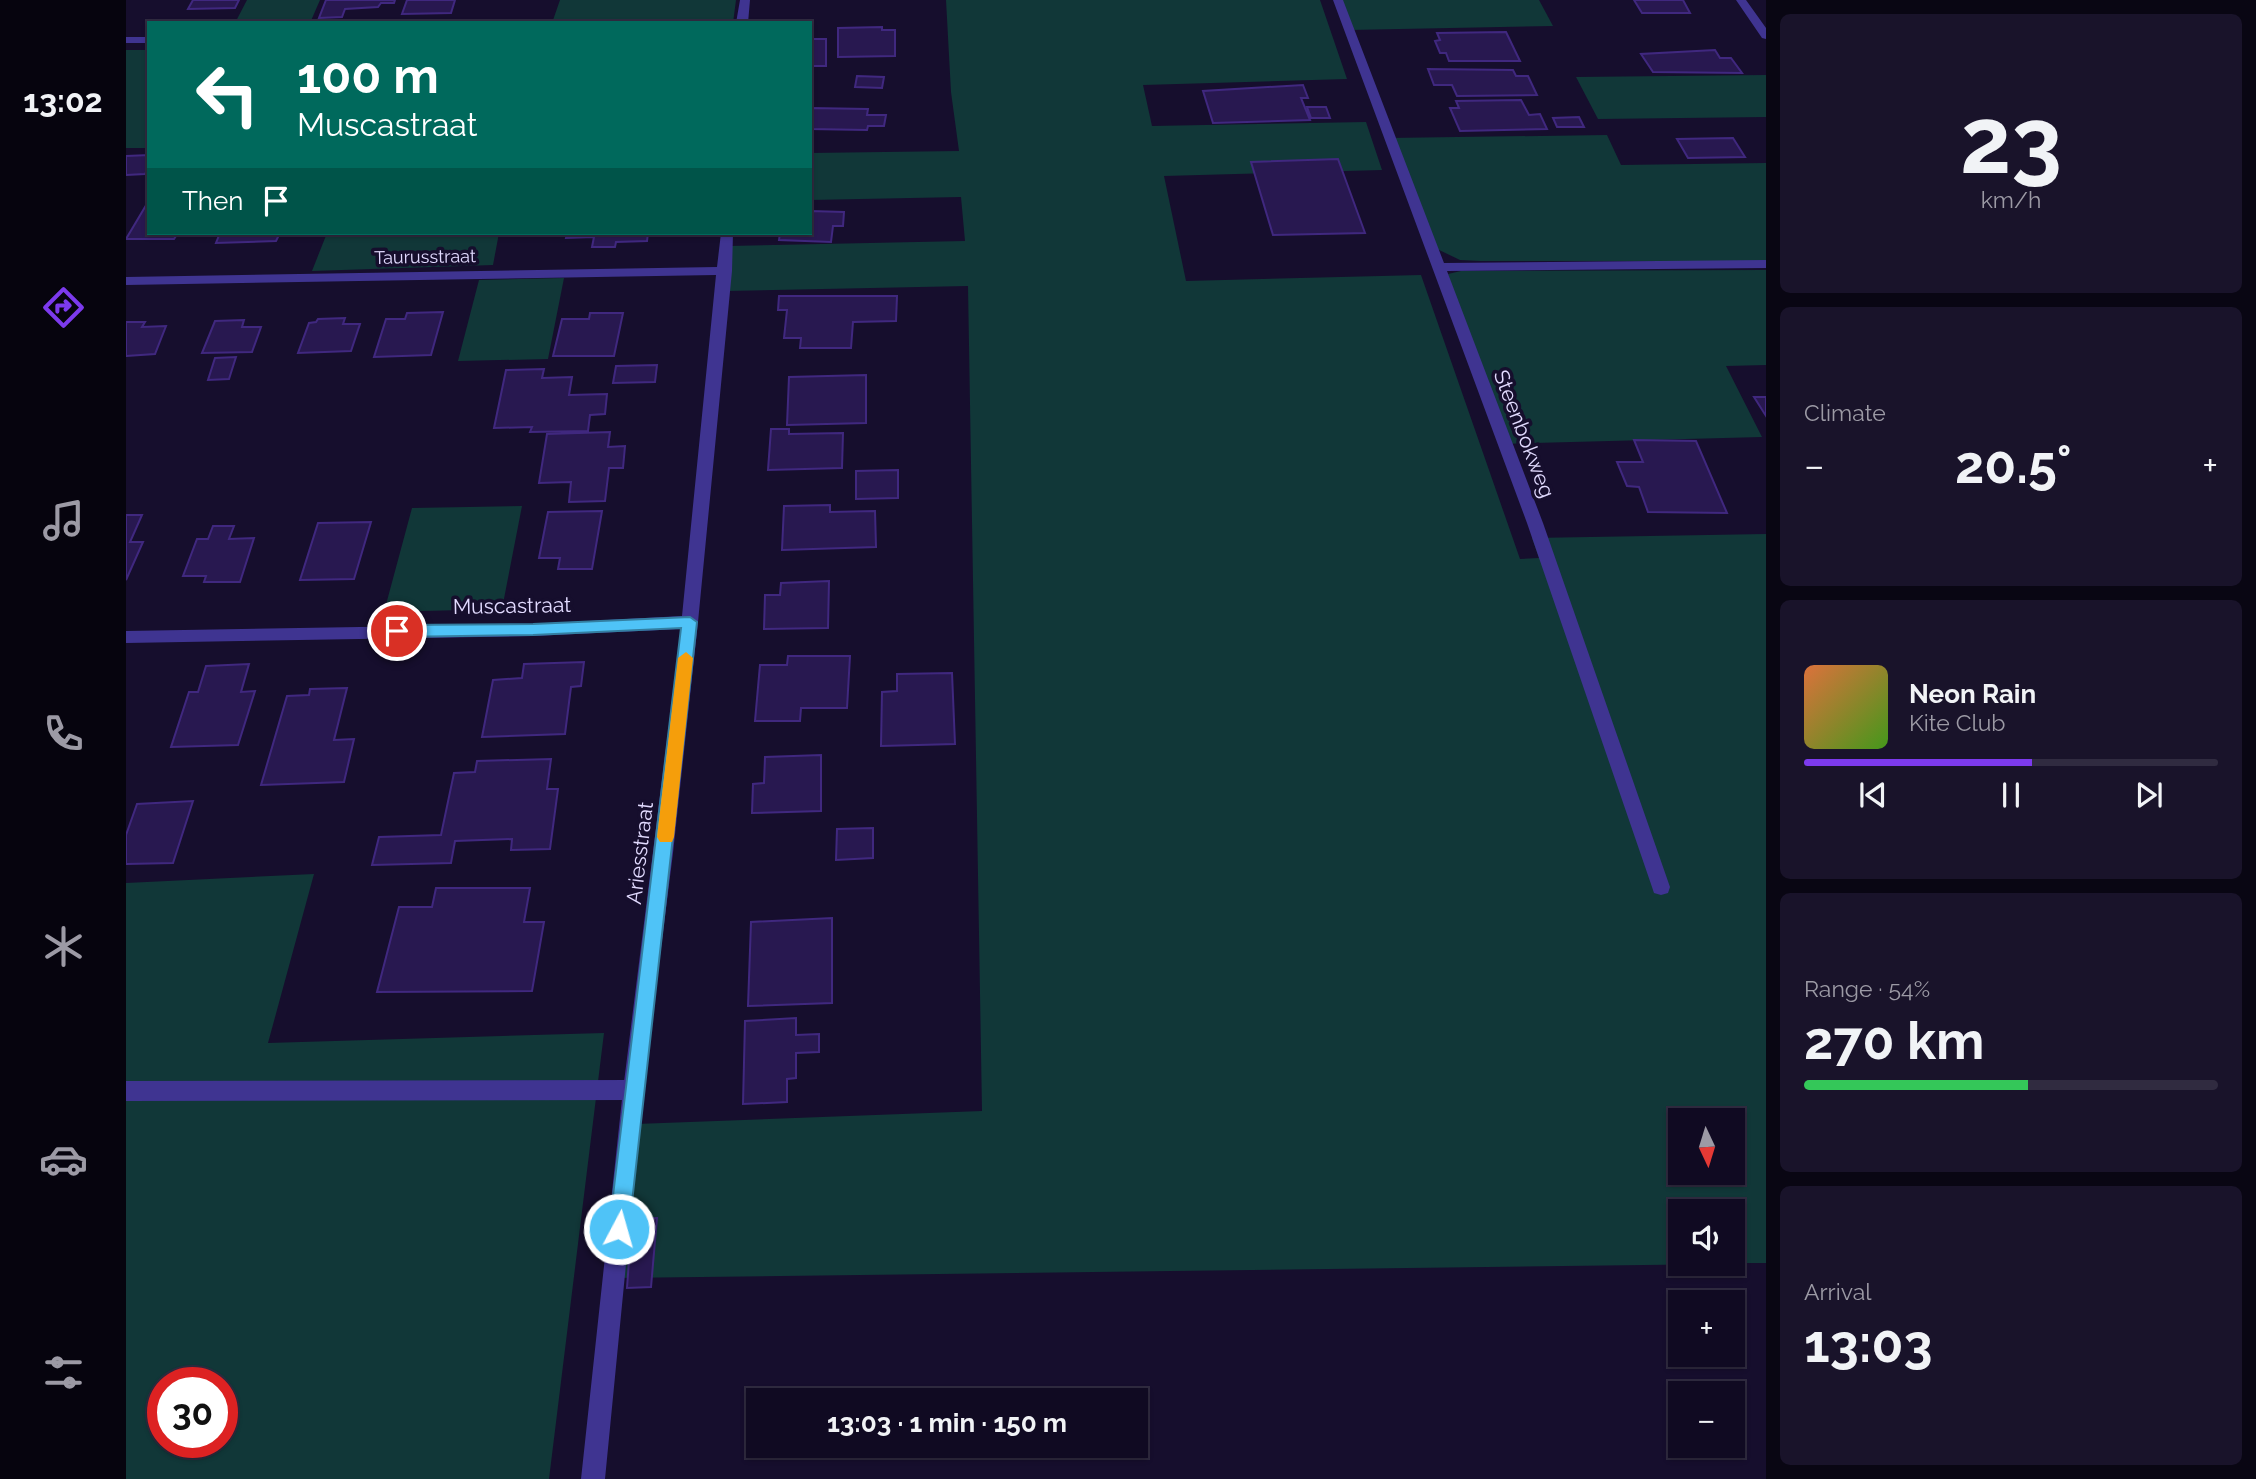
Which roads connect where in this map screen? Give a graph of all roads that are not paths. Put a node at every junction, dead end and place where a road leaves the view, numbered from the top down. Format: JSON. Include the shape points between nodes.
{"nodes":[{"id":1,"x":745,"y":0,"type":"edge"},
{"id":2,"x":1338,"y":0,"type":"edge"},
{"id":3,"x":1741,"y":0,"type":"edge"},
{"id":4,"x":742,"y":21,"type":"edge"},
{"id":5,"x":1766,"y":36,"type":"edge"},
{"id":6,"x":126,"y":40,"type":"edge"},
{"id":7,"x":147,"y":40,"type":"edge"},
{"id":8,"x":727,"y":235,"type":"edge"},
{"id":9,"x":1766,"y":264,"type":"edge"},
{"id":10,"x":1437,"y":267,"type":"junction"},
{"id":11,"x":725,"y":271,"type":"junction"},
{"id":12,"x":126,"y":281,"type":"edge"},
{"id":13,"x":690,"y":622,"type":"junction"},
{"id":14,"x":126,"y":637,"type":"edge"},
{"id":15,"x":1661,"y":887,"type":"dead end"},
{"id":16,"x":633,"y":1090,"type":"junction"},
{"id":17,"x":126,"y":1091,"type":"edge"},
{"id":18,"x":593,"y":1479,"type":"edge"}],
"edges":[{"from":1,"to":4,"type":"street"},
{"from":2,"to":10,"type":"street","name":"Steenbokweg"},
{"from":3,"to":5,"type":"street"},
{"from":6,"to":7,"type":"street"},
{"from":8,"to":11,"type":"street","name":"Ariesstraat"},
{"from":9,"to":10,"type":"street"},
{"from":10,"to":15,"type":"street","name":"Steenbokweg","via":[[1535,523]]},
{"from":11,"to":12,"type":"street","name":"Taurusstraat"},
{"from":11,"to":13,"type":"street","name":"Ariesstraat"},
{"from":13,"to":14,"type":"street","name":"Muscastraat","via":[[533,630]]},
{"from":13,"to":16,"type":"street","name":"Ariesstraat"},
{"from":16,"to":17,"type":"street"},
{"from":16,"to":18,"type":"street","name":"Ariesstraat"}]}
